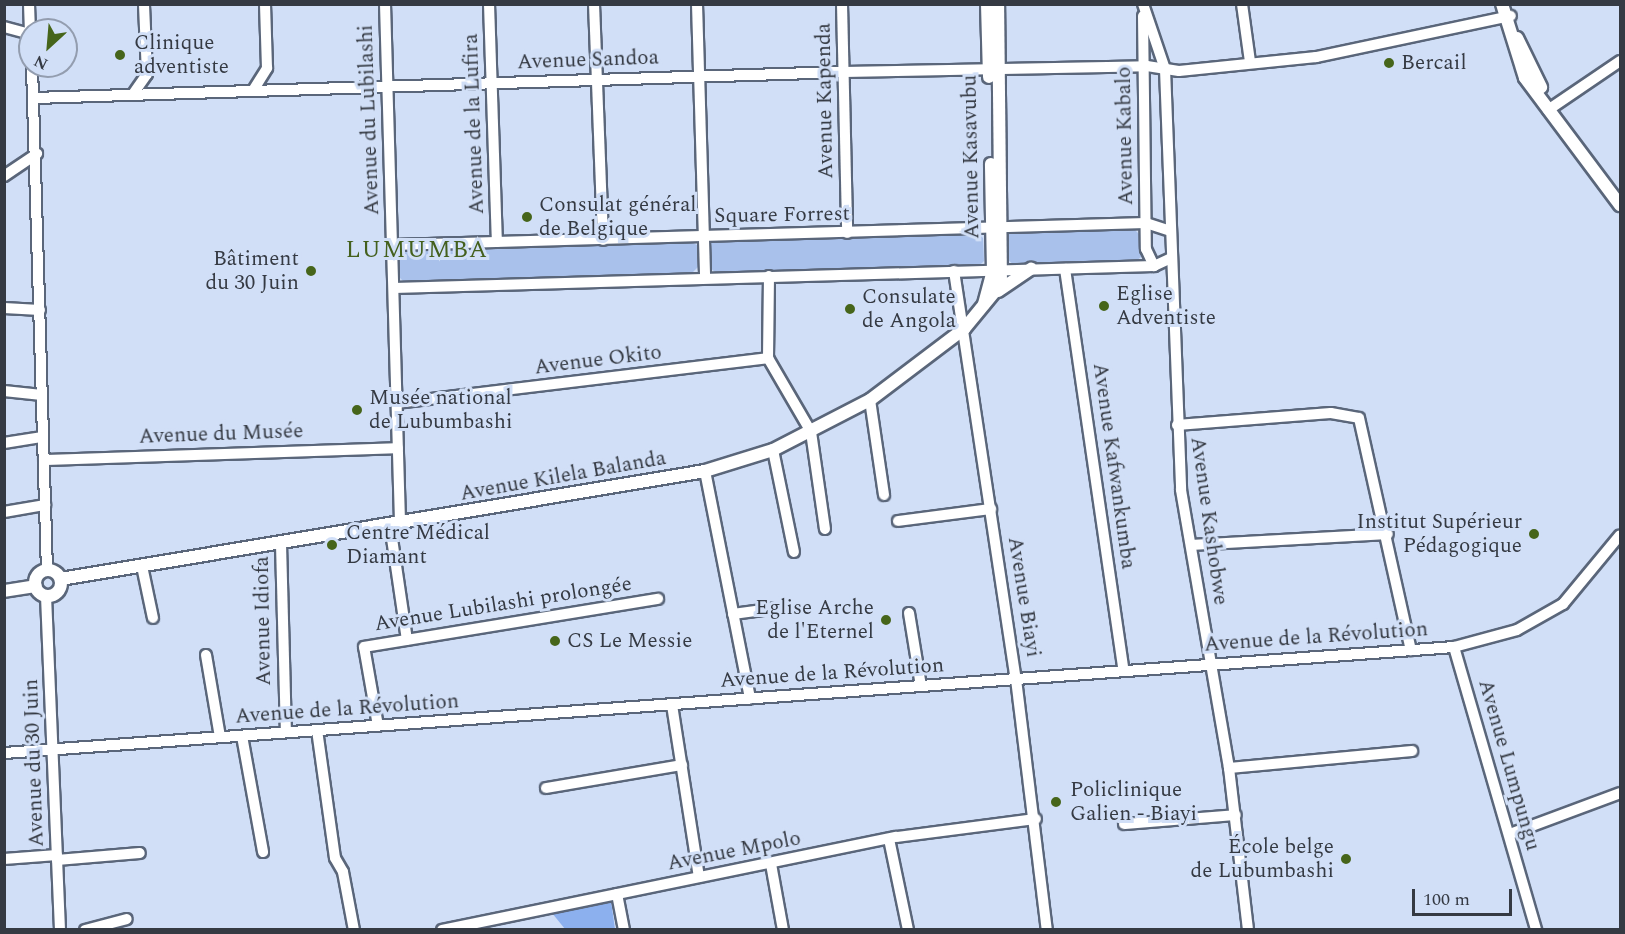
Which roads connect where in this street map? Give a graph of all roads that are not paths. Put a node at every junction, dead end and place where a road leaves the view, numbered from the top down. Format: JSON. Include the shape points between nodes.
{"nodes":[{"id":1,"x":144,"y":4,"type":"edge"},
{"id":2,"x":264,"y":4,"type":"edge"},
{"id":3,"x":385,"y":4,"type":"edge"},
{"id":4,"x":489,"y":4,"type":"edge"},
{"id":5,"x":594,"y":4,"type":"edge"},
{"id":6,"x":697,"y":4,"type":"edge"},
{"id":7,"x":842,"y":4,"type":"edge"},
{"id":8,"x":987,"y":4,"type":"edge"},
{"id":9,"x":998,"y":4,"type":"edge"},
{"id":10,"x":1143,"y":4,"type":"edge"},
{"id":11,"x":1242,"y":4,"type":"edge"},
{"id":12,"x":1507,"y":11,"type":"edge"},
{"id":13,"x":1620,"y":61,"type":"edge"},
{"id":14,"x":1250,"y":62,"type":"junction"},
{"id":15,"x":1143,"y":66,"type":"junction"},
{"id":16,"x":267,"y":68,"type":"junction"},
{"id":17,"x":993,"y":69,"type":"junction"},
{"id":18,"x":1165,"y":69,"type":"junction"},
{"id":19,"x":844,"y":72,"type":"junction"},
{"id":20,"x":147,"y":74,"type":"junction"},
{"id":21,"x":699,"y":76,"type":"junction"},
{"id":22,"x":33,"y":78,"type":"edge"},
{"id":23,"x":596,"y":80,"type":"junction"},
{"id":24,"x":492,"y":83,"type":"junction"},
{"id":25,"x":387,"y":86,"type":"junction"},
{"id":26,"x":281,"y":88,"type":"junction"},
{"id":27,"x":254,"y":89,"type":"junction"},
{"id":28,"x":161,"y":93,"type":"junction"},
{"id":29,"x":133,"y":94,"type":"junction"},
{"id":30,"x":34,"y":98,"type":"junction"},
{"id":31,"x":1551,"y":107,"type":"junction"},
{"id":32,"x":37,"y":154,"type":"junction"},
{"id":33,"x":4,"y":176,"type":"edge"},
{"id":34,"x":1620,"y":193,"type":"edge"},
{"id":35,"x":1620,"y":205,"type":"edge"},
{"id":36,"x":1146,"y":223,"type":"junction"},
{"id":37,"x":997,"y":228,"type":"junction"},
{"id":38,"x":1170,"y":231,"type":"junction"},
{"id":39,"x":847,"y":233,"type":"junction"},
{"id":40,"x":703,"y":236,"type":"junction"},
{"id":41,"x":603,"y":240,"type":"junction"},
{"id":42,"x":497,"y":242,"type":"junction"},
{"id":43,"x":393,"y":245,"type":"junction"},
{"id":44,"x":1171,"y":258,"type":"junction"},
{"id":45,"x":1155,"y":266,"type":"junction"},
{"id":46,"x":998,"y":269,"type":"junction"},
{"id":47,"x":1031,"y":269,"type":"junction"},
{"id":48,"x":1065,"y":269,"type":"junction"},
{"id":49,"x":954,"y":271,"type":"junction"},
{"id":50,"x":705,"y":276,"type":"junction"},
{"id":51,"x":769,"y":276,"type":"junction"},
{"id":52,"x":1172,"y":284,"type":"junction"},
{"id":53,"x":394,"y":288,"type":"junction"},
{"id":54,"x":998,"y":291,"type":"junction"},
{"id":55,"x":4,"y":308,"type":"edge"},
{"id":56,"x":982,"y":308,"type":"junction"},
{"id":57,"x":40,"y":310,"type":"junction"},
{"id":58,"x":964,"y":329,"type":"junction"},
{"id":59,"x":768,"y":358,"type":"junction"},
{"id":60,"x":4,"y":391,"type":"edge"},
{"id":61,"x":42,"y":395,"type":"junction"},
{"id":62,"x":870,"y":400,"type":"junction"},
{"id":63,"x":397,"y":403,"type":"junction"},
{"id":64,"x":1177,"y":425,"type":"junction"},
{"id":65,"x":811,"y":432,"type":"junction"},
{"id":66,"x":43,"y":437,"type":"junction"},
{"id":67,"x":4,"y":443,"type":"edge"},
{"id":68,"x":398,"y":448,"type":"junction"},
{"id":69,"x":773,"y":450,"type":"junction"},
{"id":70,"x":44,"y":460,"type":"junction"},
{"id":71,"x":705,"y":471,"type":"junction"},
{"id":72,"x":884,"y":495,"type":"dead end"},
{"id":73,"x":45,"y":505,"type":"junction"},
{"id":74,"x":991,"y":509,"type":"junction"},
{"id":75,"x":4,"y":512,"type":"edge"},
{"id":76,"x":898,"y":521,"type":"dead end"},
{"id":77,"x":395,"y":524,"type":"junction"},
{"id":78,"x":825,"y":529,"type":"dead end"},
{"id":79,"x":1388,"y":534,"type":"junction"},
{"id":80,"x":1620,"y":535,"type":"edge"},
{"id":81,"x":280,"y":544,"type":"junction"},
{"id":82,"x":1191,"y":545,"type":"junction"},
{"id":83,"x":794,"y":552,"type":"dead end"},
{"id":84,"x":142,"y":566,"type":"junction"},
{"id":85,"x":46,"y":570,"type":"junction"},
{"id":86,"x":61,"y":579,"type":"junction"},
{"id":87,"x":36,"y":586,"type":"junction"},
{"id":88,"x":4,"y":591,"type":"edge"},
{"id":89,"x":46,"y":596,"type":"junction"},
{"id":90,"x":658,"y":599,"type":"dead end"},
{"id":91,"x":778,"y":608,"type":"dead end"},
{"id":92,"x":909,"y":613,"type":"dead end"},
{"id":93,"x":733,"y":614,"type":"junction"},
{"id":94,"x":153,"y":618,"type":"dead end"},
{"id":95,"x":407,"y":640,"type":"junction"},
{"id":96,"x":1454,"y":647,"type":"junction"},
{"id":97,"x":1411,"y":650,"type":"junction"},
{"id":98,"x":206,"y":655,"type":"dead end"},
{"id":99,"x":1211,"y":665,"type":"junction"},
{"id":100,"x":1124,"y":669,"type":"junction"},
{"id":101,"x":1016,"y":679,"type":"junction"},
{"id":102,"x":921,"y":686,"type":"junction"},
{"id":103,"x":750,"y":699,"type":"junction"},
{"id":104,"x":672,"y":705,"type":"junction"},
{"id":105,"x":378,"y":726,"type":"junction"},
{"id":106,"x":317,"y":730,"type":"junction"},
{"id":107,"x":286,"y":732,"type":"junction"},
{"id":108,"x":242,"y":735,"type":"junction"},
{"id":109,"x":220,"y":737,"type":"junction"},
{"id":110,"x":54,"y":750,"type":"junction"},
{"id":111,"x":1412,"y":751,"type":"dead end"},
{"id":112,"x":4,"y":753,"type":"edge"},
{"id":113,"x":682,"y":765,"type":"junction"},
{"id":114,"x":1229,"y":768,"type":"junction"},
{"id":115,"x":546,"y":788,"type":"dead end"},
{"id":116,"x":1620,"y":794,"type":"edge"},
{"id":117,"x":1236,"y":815,"type":"junction"},
{"id":118,"x":1036,"y":819,"type":"junction"},
{"id":119,"x":1124,"y":824,"type":"dead end"},
{"id":120,"x":1510,"y":834,"type":"junction"},
{"id":121,"x":890,"y":839,"type":"junction"},
{"id":122,"x":262,"y":852,"type":"dead end"},
{"id":123,"x":140,"y":853,"type":"dead end"},
{"id":124,"x":57,"y":858,"type":"junction"},
{"id":125,"x":4,"y":859,"type":"edge"},
{"id":126,"x":771,"y":864,"type":"junction"},
{"id":127,"x":699,"y":877,"type":"junction"},
{"id":128,"x":616,"y":894,"type":"junction"},
{"id":129,"x":127,"y":920,"type":"dead end"},
{"id":130,"x":60,"y":930,"type":"edge"},
{"id":131,"x":85,"y":930,"type":"edge"},
{"id":132,"x":354,"y":930,"type":"edge"},
{"id":133,"x":442,"y":930,"type":"edge"},
{"id":134,"x":624,"y":930,"type":"edge"},
{"id":135,"x":783,"y":930,"type":"edge"},
{"id":136,"x":908,"y":930,"type":"edge"},
{"id":137,"x":1047,"y":930,"type":"edge"},
{"id":138,"x":1248,"y":930,"type":"edge"},
{"id":139,"x":1536,"y":930,"type":"edge"}],
"edges":[{"from":1,"to":20,"type":"street"},
{"from":2,"to":16,"type":"street"},
{"from":3,"to":25,"type":"street","name":"Avenue du Lubilashi"},
{"from":4,"to":24,"type":"street","name":"Avenue de la Lufira"},
{"from":5,"to":23,"type":"street"},
{"from":6,"to":21,"type":"street"},
{"from":7,"to":19,"type":"street","name":"Avenue Kapenda"},
{"from":8,"to":17,"type":"main road","name":"Avenue Kasavubu"},
{"from":9,"to":17,"type":"main road","name":"Avenue Kasavubu"},
{"from":10,"to":15,"type":"street","name":"Avenue Kabalo"},
{"from":10,"to":18,"type":"street","name":"Avenue Kabalo"},
{"from":11,"to":14,"type":"street"},
{"from":12,"to":14,"type":"street","name":"Avenue Sandoa","via":[[1316,57]]},
{"from":12,"to":31,"type":"main road","via":[[1527,64]]},
{"from":13,"to":31,"type":"street"},
{"from":14,"to":18,"type":"street","name":"Avenue Sandoa"},
{"from":15,"to":17,"type":"street","name":"Avenue Sandoa"},
{"from":15,"to":18,"type":"street","name":"Avenue Sandoa"},
{"from":15,"to":36,"type":"street","name":"Avenue Kabalo"},
{"from":16,"to":26,"type":"street"},
{"from":16,"to":27,"type":"street"},
{"from":17,"to":19,"type":"street","name":"Avenue Sandoa"},
{"from":17,"to":37,"type":"main road","name":"Avenue Kasavubu"},
{"from":18,"to":38,"type":"street","name":"Avenue Kabalo"},
{"from":19,"to":21,"type":"street","name":"Avenue Sandoa"},
{"from":19,"to":39,"type":"street","name":"Avenue Kapenda"},
{"from":20,"to":28,"type":"street"},
{"from":20,"to":29,"type":"street"},
{"from":21,"to":23,"type":"street","name":"Avenue Sandoa"},
{"from":21,"to":40,"type":"street"},
{"from":22,"to":30,"type":"street"},
{"from":23,"to":24,"type":"street","name":"Avenue Sandoa"},
{"from":23,"to":41,"type":"street"},
{"from":24,"to":25,"type":"street","name":"Avenue Sandoa"},
{"from":24,"to":42,"type":"street","name":"Avenue de la Lufira"},
{"from":25,"to":26,"type":"street","name":"Avenue Sandoa"},
{"from":25,"to":43,"type":"street","name":"Avenue du Lubilashi"},
{"from":26,"to":27,"type":"street","name":"Avenue Sandoa"},
{"from":27,"to":28,"type":"street","name":"Avenue Sandoa"},
{"from":28,"to":29,"type":"street","name":"Avenue Sandoa"},
{"from":29,"to":30,"type":"street","name":"Avenue Sandoa"},
{"from":30,"to":32,"type":"street"},
{"from":31,"to":34,"type":"main road"},
{"from":31,"to":35,"type":"main road"},
{"from":32,"to":33,"type":"street"},
{"from":32,"to":57,"type":"street"},
{"from":36,"to":37,"type":"street","name":"Square Forrest"},
{"from":36,"to":38,"type":"street","name":"Square Forrest"},
{"from":36,"to":45,"type":"street","name":"Avenue Kabalo","via":[[1146,249]]},
{"from":37,"to":39,"type":"street","name":"Square Forrest"},
{"from":37,"to":46,"type":"main road","name":"Avenue Kasavubu"},
{"from":38,"to":44,"type":"street","name":"Avenue Kabalo"},
{"from":39,"to":40,"type":"street","name":"Square Forrest"},
{"from":40,"to":41,"type":"street","name":"Square Forrest"},
{"from":40,"to":50,"type":"street"},
{"from":41,"to":42,"type":"street","name":"Square Forrest"},
{"from":42,"to":43,"type":"street","name":"Square Forrest"},
{"from":43,"to":53,"type":"street","name":"Avenue du Lubilashi"},
{"from":44,"to":45,"type":"street"},
{"from":44,"to":52,"type":"street","name":"Avenue Kashobwe"},
{"from":45,"to":48,"type":"street"},
{"from":45,"to":52,"type":"street"},
{"from":46,"to":47,"type":"street"},
{"from":46,"to":49,"type":"street"},
{"from":46,"to":54,"type":"main road"},
{"from":46,"to":56,"type":"main road","name":"Avenue Kasavubu"},
{"from":47,"to":48,"type":"street"},
{"from":47,"to":54,"type":"main road","name":"Avenue Kilela Balanda"},
{"from":48,"to":100,"type":"street","name":"Avenue Kafwankumba"},
{"from":49,"to":51,"type":"street"},
{"from":49,"to":58,"type":"street","name":"Avenue Biayi"},
{"from":50,"to":51,"type":"street"},
{"from":50,"to":53,"type":"street"},
{"from":51,"to":59,"type":"street"},
{"from":52,"to":64,"type":"street","name":"Avenue Kashobwe"},
{"from":53,"to":63,"type":"street","name":"Avenue du Lubilashi"},
{"from":54,"to":56,"type":"main road","name":"Avenue Kilela Balanda"},
{"from":55,"to":57,"type":"street"},
{"from":56,"to":58,"type":"main road","name":"Avenue Kilela Balanda"},
{"from":57,"to":61,"type":"street"},
{"from":58,"to":62,"type":"main road","name":"Avenue Kilela Balanda"},
{"from":58,"to":74,"type":"street","name":"Avenue Biayi"},
{"from":59,"to":63,"type":"street","name":"Avenue Okito"},
{"from":59,"to":65,"type":"street"},
{"from":60,"to":61,"type":"street"},
{"from":61,"to":66,"type":"street"},
{"from":62,"to":65,"type":"main road","name":"Avenue Kilela Balanda"},
{"from":62,"to":72,"type":"street"},
{"from":63,"to":68,"type":"street","name":"Avenue du Lubilashi"},
{"from":64,"to":79,"type":"street","via":[[1354,415],[1362,423]]},
{"from":64,"to":82,"type":"street","name":"Avenue Kashobwe"},
{"from":65,"to":69,"type":"main road","name":"Avenue Kilela Balanda"},
{"from":65,"to":78,"type":"street"},
{"from":66,"to":67,"type":"street"},
{"from":66,"to":70,"type":"street"},
{"from":68,"to":70,"type":"street","name":"Avenue du Musée"},
{"from":68,"to":77,"type":"street","name":"Avenue du Lubilashi"},
{"from":69,"to":71,"type":"main road","name":"Avenue Kilela Balanda"},
{"from":69,"to":83,"type":"street"},
{"from":70,"to":73,"type":"street"},
{"from":71,"to":77,"type":"main road","name":"Avenue Kilela Balanda"},
{"from":71,"to":93,"type":"street"},
{"from":73,"to":75,"type":"street"},
{"from":73,"to":85,"type":"street"},
{"from":74,"to":76,"type":"street"},
{"from":74,"to":101,"type":"street","name":"Avenue Biayi"},
{"from":77,"to":81,"type":"main road","name":"Avenue Kilela Balanda"},
{"from":77,"to":95,"type":"street","name":"Avenue du Lubilashi"},
{"from":79,"to":82,"type":"street"},
{"from":79,"to":97,"type":"street"},
{"from":80,"to":96,"type":"street","name":"Avenue de la Révolution","via":[[1563,604],[1517,630]]},
{"from":81,"to":84,"type":"main road","name":"Avenue Kilela Balanda"},
{"from":81,"to":107,"type":"street","name":"Avenue Idiofa"},
{"from":82,"to":99,"type":"street","name":"Avenue Kashobwe"},
{"from":84,"to":86,"type":"main road","name":"Avenue Kilela Balanda"},
{"from":84,"to":94,"type":"street"},
{"from":85,"to":86,"type":"main road"},
{"from":85,"to":87,"type":"main road","via":[[37,576]]},
{"from":86,"to":89,"type":"main road","via":[[59,590]]},
{"from":87,"to":88,"type":"main road"},
{"from":87,"to":89,"type":"main road"},
{"from":89,"to":110,"type":"street","name":"Avenue du 30 Juin"},
{"from":90,"to":95,"type":"street","name":"Avenue Lubilashi prolongée"},
{"from":91,"to":93,"type":"street"},
{"from":92,"to":102,"type":"street"},
{"from":93,"to":103,"type":"street"},
{"from":95,"to":105,"type":"street","name":"Avenue Lubilashi prolongée","via":[[363,649]]},
{"from":96,"to":97,"type":"street","name":"Avenue de la Révolution"},
{"from":96,"to":120,"type":"street","name":"Avenue Lumpungu"},
{"from":97,"to":99,"type":"street","name":"Avenue de la Révolution"},
{"from":98,"to":109,"type":"street"},
{"from":99,"to":100,"type":"street","name":"Avenue de la Révolution"},
{"from":99,"to":114,"type":"street","name":"Avenue Kashobwe"},
{"from":100,"to":101,"type":"street","name":"Avenue de la Révolution"},
{"from":101,"to":102,"type":"street","name":"Avenue de la Révolution"},
{"from":101,"to":118,"type":"street","name":"Avenue Biayi"},
{"from":102,"to":103,"type":"street","name":"Avenue de la Révolution"},
{"from":103,"to":104,"type":"street","name":"Avenue de la Révolution"},
{"from":104,"to":105,"type":"street","name":"Avenue de la Révolution"},
{"from":104,"to":113,"type":"street"},
{"from":105,"to":106,"type":"street","name":"Avenue de la Révolution"},
{"from":106,"to":107,"type":"street","name":"Avenue de la Révolution"},
{"from":106,"to":132,"type":"street","via":[[335,858],[343,872]]},
{"from":107,"to":108,"type":"street","name":"Avenue de la Révolution"},
{"from":108,"to":109,"type":"street","name":"Avenue de la Révolution"},
{"from":108,"to":122,"type":"street"},
{"from":109,"to":110,"type":"street","name":"Avenue de la Révolution"},
{"from":110,"to":112,"type":"street","name":"Avenue de la Révolution"},
{"from":110,"to":124,"type":"street","name":"Avenue du 30 Juin"},
{"from":111,"to":114,"type":"street"},
{"from":113,"to":115,"type":"street"},
{"from":113,"to":127,"type":"street"},
{"from":114,"to":117,"type":"street","name":"Avenue Kashobwe"},
{"from":116,"to":120,"type":"street"},
{"from":117,"to":119,"type":"street"},
{"from":117,"to":138,"type":"street","name":"Avenue Kashobwe"},
{"from":118,"to":121,"type":"street","name":"Avenue Mpolo"},
{"from":118,"to":137,"type":"street","name":"Avenue Biayi"},
{"from":120,"to":139,"type":"street","name":"Avenue Lumpungu"},
{"from":121,"to":126,"type":"street","name":"Avenue Mpolo"},
{"from":121,"to":136,"type":"street"},
{"from":123,"to":124,"type":"street"},
{"from":124,"to":125,"type":"street"},
{"from":124,"to":130,"type":"street","name":"Avenue du 30 Juin"},
{"from":126,"to":127,"type":"street","name":"Avenue Mpolo"},
{"from":126,"to":135,"type":"street"},
{"from":127,"to":128,"type":"street","name":"Avenue Mpolo"},
{"from":128,"to":133,"type":"street","name":"Avenue Mpolo"},
{"from":128,"to":134,"type":"street"},
{"from":129,"to":131,"type":"street"}]}
